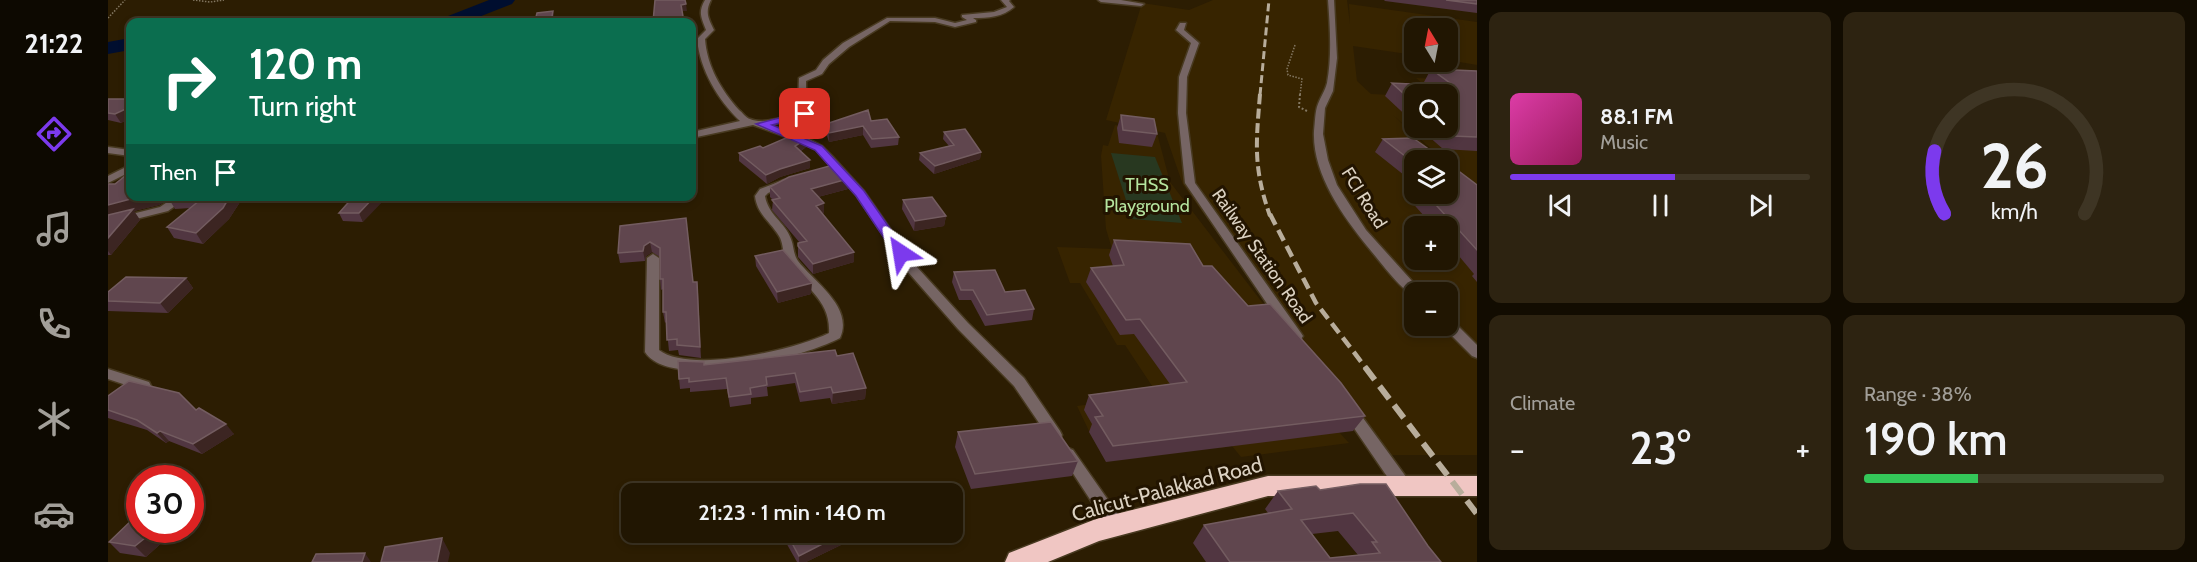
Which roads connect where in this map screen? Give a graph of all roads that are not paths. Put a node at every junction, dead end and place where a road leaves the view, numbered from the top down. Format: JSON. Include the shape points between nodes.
{"nodes":[{"id":1,"x":708,"y":0,"type":"edge"},
{"id":2,"x":1007,"y":0,"type":"edge"},
{"id":3,"x":1101,"y":0,"type":"edge"},
{"id":4,"x":1331,"y":0,"type":"edge"},
{"id":5,"x":1141,"y":4,"type":"dead end"},
{"id":6,"x":1183,"y":25,"type":"dead end"},
{"id":7,"x":747,"y":123,"type":"junction"},
{"id":8,"x":761,"y":124,"type":"junction"},
{"id":9,"x":696,"y":134,"type":"edge"},
{"id":10,"x":108,"y":150,"type":"edge"},
{"id":11,"x":126,"y":152,"type":"edge"},
{"id":12,"x":837,"y":168,"type":"junction"},
{"id":13,"x":126,"y":170,"type":"edge"},
{"id":14,"x":822,"y":172,"type":"edge"},
{"id":15,"x":108,"y":180,"type":"edge"},
{"id":16,"x":794,"y":180,"type":"edge"},
{"id":17,"x":176,"y":201,"type":"edge"},
{"id":18,"x":108,"y":223,"type":"edge"},
{"id":19,"x":652,"y":258,"type":"dead end"},
{"id":20,"x":1407,"y":282,"type":"edge"},
{"id":21,"x":1458,"y":334,"type":"edge"},
{"id":22,"x":1303,"y":345,"type":"edge"},
{"id":23,"x":1477,"y":353,"type":"edge"},
{"id":24,"x":108,"y":374,"type":"edge"},
{"id":25,"x":156,"y":389,"type":"edge"},
{"id":26,"x":1343,"y":401,"type":"edge"},
{"id":27,"x":1403,"y":486,"type":"junction"},
{"id":28,"x":1477,"y":486,"type":"edge"},
{"id":29,"x":1116,"y":525,"type":"junction"},
{"id":30,"x":1018,"y":562,"type":"edge"}],
"edges":[{"from":1,"to":7,"type":"street","via":[[703,15],[710,30],[701,39],[700,51],[730,107]]},
{"from":2,"to":8,"type":"street","via":[[1011,7],[1006,11],[983,17],[964,16],[974,21],[955,25],[935,20],[889,19],[846,45],[819,72],[802,80],[800,105],[805,114]]},
{"from":3,"to":5,"type":"street"},
{"from":4,"to":20,"type":"street","name":"FCI Road","via":[[1332,73],[1319,131],[1323,163],[1332,186],[1365,236]]},
{"from":6,"to":22,"type":"street","name":"Railway Station Road","via":[[1180,30],[1195,43],[1183,77],[1182,113],[1190,183]]},
{"from":7,"to":8,"type":"street"},
{"from":7,"to":9,"type":"street"},
{"from":8,"to":12,"type":"street","via":[[819,148]]},
{"from":10,"to":11,"type":"street"},
{"from":12,"to":14,"type":"street"},
{"from":12,"to":29,"type":"street","via":[[860,193],[912,269],[1019,382]]},
{"from":13,"to":15,"type":"street"},
{"from":16,"to":19,"type":"street","via":[[764,191],[760,203],[787,240],[790,258],[835,314],[836,335],[824,342],[720,364],[667,362],[652,352]]},
{"from":17,"to":18,"type":"street","via":[[164,209]]},
{"from":21,"to":23,"type":"street"},
{"from":24,"to":25,"type":"street"},
{"from":26,"to":27,"type":"street"},
{"from":27,"to":28,"type":"highway","name":"Calicut-Palakkad Road"},
{"from":27,"to":29,"type":"highway","name":"Calicut-Palakkad Road","via":[[1378,496],[1268,486]]},
{"from":29,"to":30,"type":"highway","name":"Calicut-Palakkad Road"}]}
